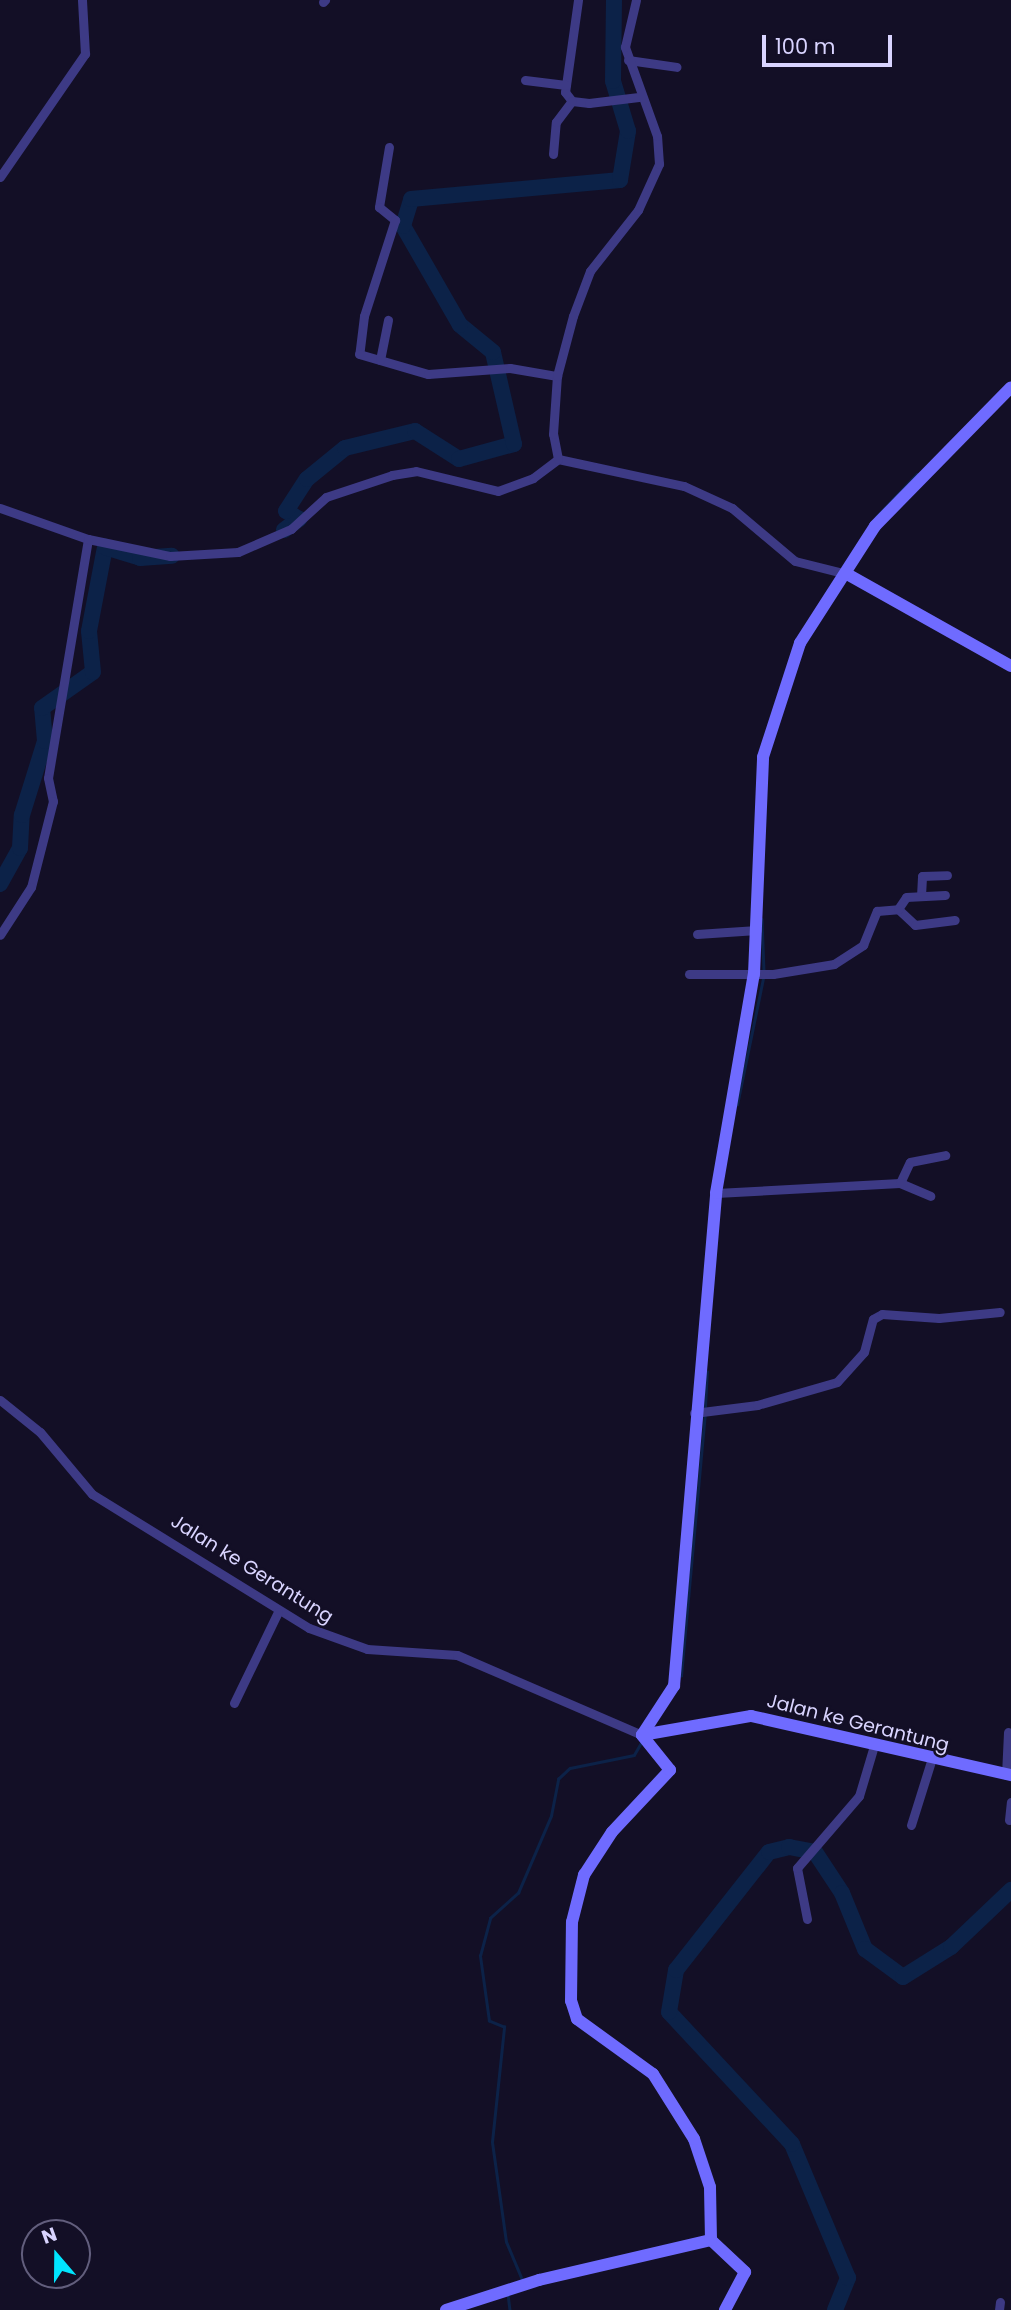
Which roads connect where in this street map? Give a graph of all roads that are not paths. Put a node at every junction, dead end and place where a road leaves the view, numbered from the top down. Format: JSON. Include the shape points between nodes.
{"nodes":[{"id":1,"x":82,"y":0,"type":"edge"},
{"id":2,"x":578,"y":0,"type":"edge"},
{"id":3,"x":636,"y":0,"type":"edge"},
{"id":4,"x":628,"y":60,"type":"junction"},
{"id":5,"x":677,"y":67,"type":"dead end"},
{"id":6,"x":526,"y":80,"type":"dead end"},
{"id":7,"x":566,"y":85,"type":"junction"},
{"id":8,"x":639,"y":97,"type":"junction"},
{"id":9,"x":572,"y":102,"type":"junction"},
{"id":10,"x":389,"y":146,"type":"dead end"},
{"id":11,"x":553,"y":154,"type":"dead end"},
{"id":12,"x":0,"y":177,"type":"edge"},
{"id":13,"x":388,"y":320,"type":"dead end"},
{"id":14,"x":380,"y":360,"type":"junction"},
{"id":15,"x":557,"y":376,"type":"junction"},
{"id":16,"x":1011,"y":387,"type":"edge"},
{"id":17,"x":558,"y":459,"type":"junction"},
{"id":18,"x":0,"y":508,"type":"edge"},
{"id":19,"x":88,"y":539,"type":"junction"},
{"id":20,"x":847,"y":574,"type":"junction"},
{"id":21,"x":1011,"y":666,"type":"edge"},
{"id":22,"x":947,"y":875,"type":"dead end"},
{"id":23,"x":944,"y":895,"type":"dead end"},
{"id":24,"x":921,"y":896,"type":"junction"},
{"id":25,"x":898,"y":909,"type":"junction"},
{"id":26,"x":955,"y":920,"type":"dead end"},
{"id":27,"x":757,"y":930,"type":"junction"},
{"id":28,"x":697,"y":934,"type":"dead end"},
{"id":29,"x":0,"y":936,"type":"edge"},
{"id":30,"x":689,"y":974,"type":"dead end"},
{"id":31,"x":755,"y":974,"type":"junction"},
{"id":32,"x":945,"y":1155,"type":"dead end"},
{"id":33,"x":900,"y":1183,"type":"junction"},
{"id":34,"x":719,"y":1194,"type":"junction"},
{"id":35,"x":930,"y":1196,"type":"dead end"},
{"id":36,"x":1000,"y":1312,"type":"dead end"},
{"id":37,"x":0,"y":1400,"type":"edge"},
{"id":38,"x":703,"y":1413,"type":"junction"},
{"id":39,"x":278,"y":1612,"type":"junction"},
{"id":40,"x":234,"y":1703,"type":"dead end"},
{"id":41,"x":1008,"y":1732,"type":"dead end"},
{"id":42,"x":642,"y":1735,"type":"junction"},
{"id":43,"x":873,"y":1749,"type":"junction"},
{"id":44,"x":931,"y":1761,"type":"junction"},
{"id":45,"x":1009,"y":1775,"type":"edge"},
{"id":46,"x":1011,"y":1802,"type":"edge"},
{"id":47,"x":1009,"y":1820,"type":"dead end"},
{"id":48,"x":911,"y":1825,"type":"dead end"},
{"id":49,"x":807,"y":1919,"type":"dead end"},
{"id":50,"x":711,"y":2240,"type":"junction"},
{"id":51,"x":446,"y":2310,"type":"edge"},
{"id":52,"x":725,"y":2310,"type":"edge"}],
"edges":[{"from":1,"to":12,"type":"street","via":[[85,54]]},
{"from":2,"to":7,"type":"street"},
{"from":3,"to":4,"type":"street","via":[[624,37]]},
{"from":4,"to":5,"type":"street"},
{"from":4,"to":8,"type":"street"},
{"from":6,"to":7,"type":"street"},
{"from":7,"to":9,"type":"street"},
{"from":8,"to":9,"type":"street","via":[[606,103]]},
{"from":8,"to":15,"type":"street","via":[[657,136],[659,163],[638,210],[590,271]]},
{"from":9,"to":11,"type":"street","via":[[556,122]]},
{"from":10,"to":14,"type":"street","via":[[379,207],[395,220],[359,346],[359,354]]},
{"from":13,"to":14,"type":"street"},
{"from":14,"to":15,"type":"street","via":[[428,374],[510,368]]},
{"from":15,"to":17,"type":"street","via":[[553,434]]},
{"from":16,"to":20,"type":"street","via":[[883,514]]},
{"from":17,"to":19,"type":"street","via":[[533,478],[498,491],[416,471],[392,475],[326,497],[290,530],[238,552],[170,555]]},
{"from":17,"to":20,"type":"street","via":[[684,486],[732,508],[795,561]]},
{"from":18,"to":19,"type":"street"},
{"from":19,"to":29,"type":"street","via":[[48,778],[53,801],[31,887]]},
{"from":20,"to":21,"type":"street"},
{"from":20,"to":27,"type":"street","via":[[800,643],[764,757]]},
{"from":22,"to":24,"type":"street","via":[[922,876]]},
{"from":23,"to":24,"type":"street"},
{"from":24,"to":25,"type":"street","via":[[904,898]]},
{"from":25,"to":26,"type":"street","via":[[915,925]]},
{"from":25,"to":31,"type":"street","via":[[877,911],[863,945],[847,959]]},
{"from":27,"to":28,"type":"street"},
{"from":27,"to":31,"type":"street"},
{"from":30,"to":31,"type":"street"},
{"from":31,"to":34,"type":"street"},
{"from":32,"to":33,"type":"street","via":[[910,1162]]},
{"from":33,"to":34,"type":"street"},
{"from":33,"to":35,"type":"street"},
{"from":34,"to":38,"type":"street"},
{"from":36,"to":38,"type":"street","via":[[876,1316],[864,1352],[837,1382]]},
{"from":37,"to":39,"type":"street","name":"Jalan ke Gerantung","via":[[34,1426],[92,1494],[223,1571]]},
{"from":38,"to":42,"type":"street","via":[[674,1686]]},
{"from":39,"to":40,"type":"street"},
{"from":39,"to":42,"type":"street","name":"Jalan ke Gerantung","via":[[337,1642],[449,1654],[495,1668],[601,1722]]},
{"from":41,"to":45,"type":"street"},
{"from":42,"to":43,"type":"street","name":"Jalan ke Gerantung","via":[[751,1716]]},
{"from":42,"to":50,"type":"street","via":[[670,1770],[612,1832],[584,1875],[572,1922],[571,2001],[577,2019],[653,2074],[694,2139],[710,2187]]},
{"from":43,"to":44,"type":"street","name":"Jalan ke Gerantung"},
{"from":43,"to":49,"type":"street","via":[[859,1796],[797,1868]]},
{"from":44,"to":45,"type":"street","name":"Jalan ke Gerantung"},
{"from":44,"to":48,"type":"street"},
{"from":46,"to":47,"type":"street"},
{"from":50,"to":51,"type":"street","via":[[539,2280]]},
{"from":50,"to":52,"type":"street","via":[[745,2272]]}]}
